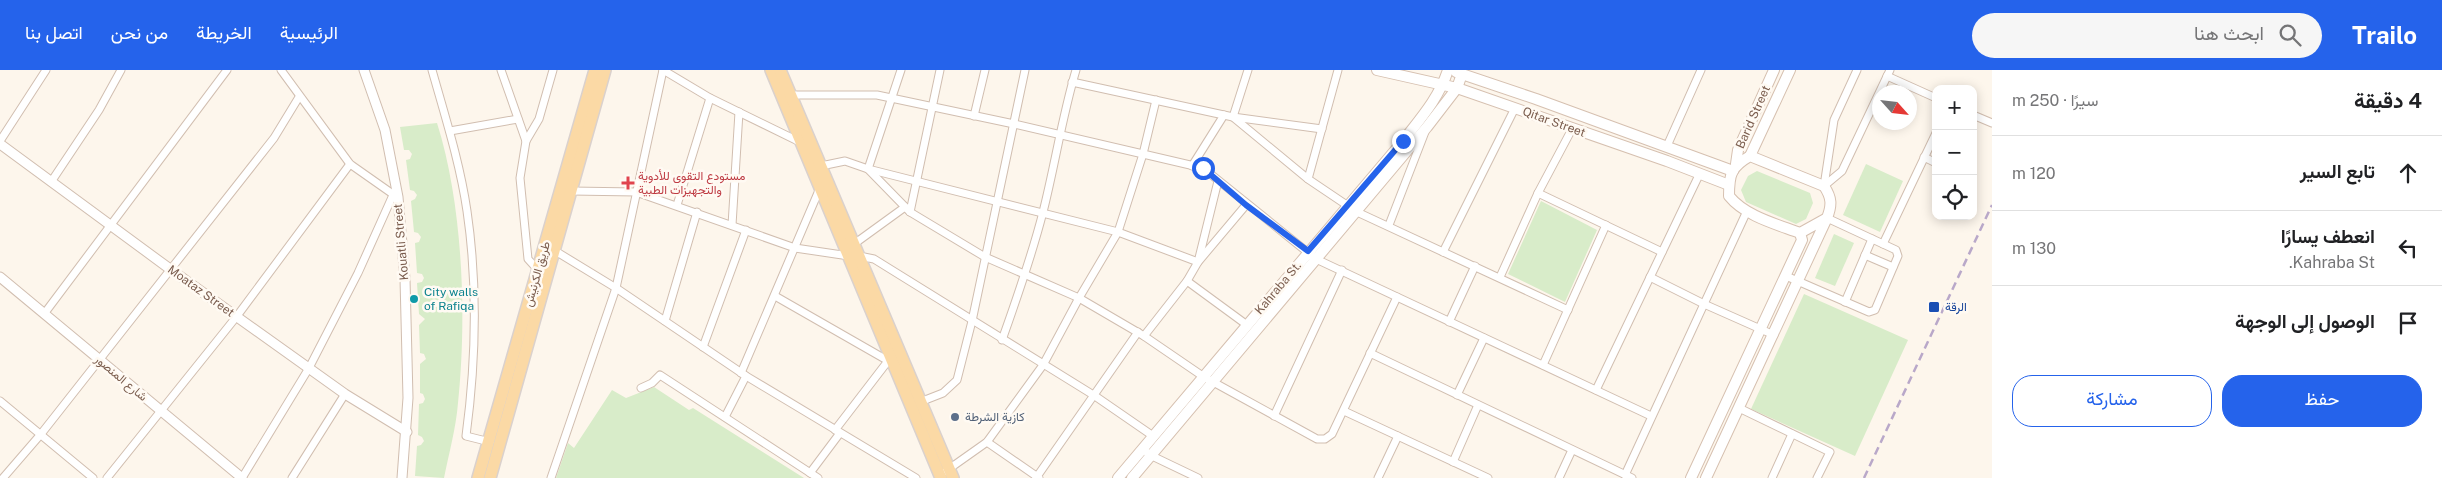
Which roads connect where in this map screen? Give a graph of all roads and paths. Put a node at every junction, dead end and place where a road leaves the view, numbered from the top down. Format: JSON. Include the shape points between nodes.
{"nodes":[{"id":1,"x":46,"y":70,"type":"edge"},
{"id":2,"x":122,"y":70,"type":"edge"},
{"id":3,"x":227,"y":70,"type":"edge"},
{"id":4,"x":281,"y":70,"type":"edge"},
{"id":5,"x":364,"y":70,"type":"edge"},
{"id":6,"x":432,"y":70,"type":"edge"},
{"id":7,"x":500,"y":70,"type":"edge"},
{"id":8,"x":553,"y":70,"type":"edge"},
{"id":9,"x":595,"y":70,"type":"edge"},
{"id":10,"x":605,"y":70,"type":"edge"},
{"id":11,"x":663,"y":70,"type":"edge"},
{"id":12,"x":771,"y":70,"type":"edge"},
{"id":13,"x":780,"y":70,"type":"edge"},
{"id":14,"x":901,"y":70,"type":"edge"},
{"id":15,"x":940,"y":70,"type":"edge"},
{"id":16,"x":985,"y":70,"type":"edge"},
{"id":17,"x":1025,"y":70,"type":"edge"},
{"id":18,"x":1076,"y":70,"type":"edge"},
{"id":19,"x":1248,"y":70,"type":"edge"},
{"id":20,"x":1338,"y":70,"type":"edge"},
{"id":21,"x":1377,"y":70,"type":"edge"},
{"id":22,"x":1449,"y":70,"type":"edge"},
{"id":23,"x":1701,"y":70,"type":"edge"},
{"id":24,"x":1774,"y":70,"type":"edge"},
{"id":25,"x":1790,"y":70,"type":"edge"},
{"id":26,"x":1857,"y":70,"type":"edge"},
{"id":27,"x":1889,"y":73,"type":"edge"},
{"id":28,"x":1462,"y":74,"type":"junction"},
{"id":29,"x":1072,"y":82,"type":"junction"},
{"id":30,"x":1443,"y":85,"type":"junction"},
{"id":31,"x":1457,"y":88,"type":"junction"},
{"id":32,"x":791,"y":95,"type":"junction"},
{"id":33,"x":1932,"y":96,"type":"edge"},
{"id":34,"x":299,"y":98,"type":"junction"},
{"id":35,"x":710,"y":98,"type":"junction"},
{"id":36,"x":891,"y":99,"type":"junction"},
{"id":37,"x":1536,"y":99,"type":"junction"},
{"id":38,"x":1156,"y":100,"type":"junction"},
{"id":39,"x":931,"y":107,"type":"junction"},
{"id":40,"x":1515,"y":108,"type":"junction"},
{"id":41,"x":739,"y":112,"type":"junction"},
{"id":42,"x":1532,"y":114,"type":"junction"},
{"id":43,"x":1224,"y":115,"type":"junction"},
{"id":44,"x":974,"y":116,"type":"junction"},
{"id":45,"x":1234,"y":117,"type":"junction"},
{"id":46,"x":1977,"y":117,"type":"edge"},
{"id":47,"x":1588,"y":118,"type":"junction"},
{"id":48,"x":518,"y":119,"type":"junction"},
{"id":49,"x":1992,"y":123,"type":"edge"},
{"id":50,"x":1014,"y":124,"type":"junction"},
{"id":51,"x":1427,"y":127,"type":"junction"},
{"id":52,"x":1322,"y":129,"type":"junction"},
{"id":53,"x":1572,"y":129,"type":"junction"},
{"id":54,"x":450,"y":131,"type":"junction"},
{"id":55,"x":1583,"y":132,"type":"junction"},
{"id":56,"x":1059,"y":134,"type":"junction"},
{"id":57,"x":526,"y":141,"type":"junction"},
{"id":58,"x":1932,"y":141,"type":"edge"},
{"id":59,"x":0,"y":142,"type":"edge"},
{"id":60,"x":802,"y":143,"type":"junction"},
{"id":61,"x":1667,"y":146,"type":"junction"},
{"id":62,"x":1143,"y":154,"type":"junction"},
{"id":63,"x":1750,"y":156,"type":"junction"},
{"id":64,"x":1924,"y":157,"type":"junction"},
{"id":65,"x":1932,"y":161,"type":"edge"},
{"id":66,"x":350,"y":164,"type":"junction"},
{"id":67,"x":821,"y":166,"type":"junction"},
{"id":68,"x":1192,"y":166,"type":"junction"},
{"id":69,"x":1735,"y":168,"type":"junction"},
{"id":70,"x":868,"y":169,"type":"junction"},
{"id":71,"x":1700,"y":173,"type":"junction"},
{"id":72,"x":1308,"y":179,"type":"junction"},
{"id":73,"x":915,"y":181,"type":"junction"},
{"id":74,"x":1218,"y":181,"type":"junction"},
{"id":75,"x":51,"y":182,"type":"junction"},
{"id":76,"x":1729,"y":185,"type":"junction"},
{"id":77,"x":1824,"y":186,"type":"junction"},
{"id":78,"x":820,"y":188,"type":"junction"},
{"id":79,"x":571,"y":190,"type":"junction"},
{"id":80,"x":636,"y":192,"type":"junction"},
{"id":81,"x":1538,"y":193,"type":"junction"},
{"id":82,"x":396,"y":196,"type":"junction"},
{"id":83,"x":998,"y":202,"type":"junction"},
{"id":84,"x":1348,"y":204,"type":"junction"},
{"id":85,"x":677,"y":205,"type":"junction"},
{"id":86,"x":1246,"y":205,"type":"junction"},
{"id":87,"x":907,"y":210,"type":"junction"},
{"id":88,"x":1747,"y":211,"type":"junction"},
{"id":89,"x":696,"y":212,"type":"junction"},
{"id":90,"x":1043,"y":212,"type":"junction"},
{"id":91,"x":1357,"y":212,"type":"junction"},
{"id":92,"x":1827,"y":218,"type":"junction"},
{"id":93,"x":113,"y":225,"type":"junction"},
{"id":94,"x":732,"y":225,"type":"junction"},
{"id":95,"x":1389,"y":225,"type":"junction"},
{"id":96,"x":1606,"y":225,"type":"junction"},
{"id":97,"x":746,"y":230,"type":"junction"},
{"id":98,"x":1118,"y":232,"type":"junction"},
{"id":99,"x":1800,"y":233,"type":"junction"},
{"id":100,"x":1872,"y":239,"type":"junction"},
{"id":101,"x":854,"y":244,"type":"junction"},
{"id":102,"x":1883,"y":244,"type":"junction"},
{"id":103,"x":549,"y":248,"type":"junction"},
{"id":104,"x":795,"y":248,"type":"junction"},
{"id":105,"x":1308,"y":251,"type":"junction"},
{"id":106,"x":1443,"y":252,"type":"junction"},
{"id":107,"x":1662,"y":252,"type":"junction"},
{"id":108,"x":1865,"y":255,"type":"junction"},
{"id":109,"x":854,"y":256,"type":"junction"},
{"id":110,"x":985,"y":257,"type":"junction"},
{"id":111,"x":1316,"y":259,"type":"junction"},
{"id":112,"x":1198,"y":262,"type":"junction"},
{"id":113,"x":1475,"y":266,"type":"junction"},
{"id":114,"x":1894,"y":267,"type":"junction"},
{"id":115,"x":170,"y":269,"type":"junction"},
{"id":116,"x":538,"y":270,"type":"junction"},
{"id":117,"x":1342,"y":270,"type":"junction"},
{"id":118,"x":1026,"y":273,"type":"junction"},
{"id":119,"x":1786,"y":276,"type":"junction"},
{"id":120,"x":0,"y":277,"type":"edge"},
{"id":121,"x":1500,"y":277,"type":"junction"},
{"id":122,"x":1650,"y":277,"type":"junction"},
{"id":123,"x":1187,"y":280,"type":"junction"},
{"id":124,"x":1798,"y":282,"type":"junction"},
{"id":125,"x":616,"y":288,"type":"junction"},
{"id":126,"x":774,"y":296,"type":"junction"},
{"id":127,"x":1397,"y":297,"type":"junction"},
{"id":128,"x":1079,"y":298,"type":"junction"},
{"id":129,"x":1845,"y":302,"type":"junction"},
{"id":130,"x":1704,"y":304,"type":"junction"},
{"id":131,"x":1568,"y":310,"type":"junction"},
{"id":132,"x":44,"y":314,"type":"junction"},
{"id":133,"x":237,"y":316,"type":"junction"},
{"id":134,"x":665,"y":321,"type":"junction"},
{"id":135,"x":972,"y":321,"type":"junction"},
{"id":136,"x":1449,"y":322,"type":"junction"},
{"id":137,"x":1246,"y":325,"type":"junction"},
{"id":138,"x":1761,"y":329,"type":"junction"},
{"id":139,"x":1141,"y":334,"type":"junction"},
{"id":140,"x":1774,"y":334,"type":"junction"},
{"id":141,"x":1484,"y":338,"type":"junction"},
{"id":142,"x":1002,"y":340,"type":"junction"},
{"id":143,"x":703,"y":347,"type":"junction"},
{"id":144,"x":1370,"y":353,"type":"junction"},
{"id":145,"x":99,"y":360,"type":"junction"},
{"id":146,"x":890,"y":362,"type":"junction"},
{"id":147,"x":1044,"y":365,"type":"junction"},
{"id":148,"x":1542,"y":365,"type":"junction"},
{"id":149,"x":309,"y":368,"type":"junction"},
{"id":150,"x":744,"y":375,"type":"junction"},
{"id":151,"x":1208,"y":378,"type":"junction"},
{"id":152,"x":641,"y":388,"type":"dead end"},
{"id":153,"x":1596,"y":390,"type":"junction"},
{"id":154,"x":345,"y":394,"type":"junction"},
{"id":155,"x":1457,"y":395,"type":"junction"},
{"id":156,"x":1095,"y":396,"type":"junction"},
{"id":157,"x":0,"y":401,"type":"edge"},
{"id":158,"x":920,"y":402,"type":"junction"},
{"id":159,"x":1478,"y":404,"type":"junction"},
{"id":160,"x":1739,"y":408,"type":"junction"},
{"id":161,"x":1344,"y":411,"type":"junction"},
{"id":162,"x":162,"y":412,"type":"junction"},
{"id":163,"x":1274,"y":416,"type":"junction"},
{"id":164,"x":1651,"y":416,"type":"junction"},
{"id":165,"x":725,"y":417,"type":"junction"},
{"id":166,"x":837,"y":431,"type":"junction"},
{"id":167,"x":407,"y":432,"type":"junction"},
{"id":168,"x":41,"y":434,"type":"junction"},
{"id":169,"x":1792,"y":434,"type":"junction"},
{"id":170,"x":1154,"y":436,"type":"junction"},
{"id":171,"x":1398,"y":436,"type":"junction"},
{"id":172,"x":490,"y":442,"type":"junction"},
{"id":173,"x":987,"y":442,"type":"junction"},
{"id":174,"x":1572,"y":450,"type":"junction"},
{"id":175,"x":1146,"y":452,"type":"junction"},
{"id":176,"x":1453,"y":462,"type":"junction"},
{"id":177,"x":810,"y":473,"type":"junction"},
{"id":178,"x":946,"y":475,"type":"edge"},
{"id":179,"x":1182,"y":475,"type":"edge"},
{"id":180,"x":1628,"y":476,"type":"edge"},
{"id":181,"x":1038,"y":477,"type":"edge"},
{"id":182,"x":3,"y":478,"type":"edge"},
{"id":183,"x":94,"y":478,"type":"edge"},
{"id":184,"x":107,"y":478,"type":"edge"},
{"id":185,"x":242,"y":478,"type":"edge"},
{"id":186,"x":292,"y":478,"type":"edge"},
{"id":187,"x":402,"y":478,"type":"edge"},
{"id":188,"x":478,"y":478,"type":"edge"},
{"id":189,"x":490,"y":478,"type":"edge"},
{"id":190,"x":551,"y":478,"type":"edge"},
{"id":191,"x":818,"y":478,"type":"edge"},
{"id":192,"x":916,"y":478,"type":"edge"},
{"id":193,"x":1118,"y":478,"type":"edge"},
{"id":194,"x":1132,"y":478,"type":"edge"},
{"id":195,"x":1198,"y":478,"type":"edge"},
{"id":196,"x":1378,"y":478,"type":"edge"},
{"id":197,"x":1488,"y":478,"type":"edge"},
{"id":198,"x":1559,"y":478,"type":"edge"},
{"id":199,"x":1691,"y":478,"type":"edge"},
{"id":200,"x":1706,"y":478,"type":"edge"},
{"id":201,"x":1772,"y":478,"type":"edge"},
{"id":202,"x":1817,"y":478,"type":"edge"}],
"edges":[{"from":1,"to":59,"type":"street"},
{"from":2,"to":75,"type":"street","via":[[100,110]]},
{"from":3,"to":93,"type":"street"},
{"from":4,"to":34,"type":"street"},
{"from":5,"to":82,"type":"street","name":"Kouatli Street","via":[[385,130]]},
{"from":6,"to":54,"type":"street"},
{"from":7,"to":48,"type":"street"},
{"from":8,"to":57,"type":"street","via":[[538,119]]},
{"from":9,"to":103,"type":"main road","name":"طريق الكرنيش"},
{"from":10,"to":79,"type":"main road","name":"طريق الكرنيش"},
{"from":11,"to":35,"type":"street"},
{"from":11,"to":80,"type":"street"},
{"from":12,"to":60,"type":"main road"},
{"from":13,"to":32,"type":"main road"},
{"from":14,"to":36,"type":"street"},
{"from":15,"to":39,"type":"street"},
{"from":16,"to":44,"type":"street"},
{"from":17,"to":50,"type":"street"},
{"from":18,"to":29,"type":"street"},
{"from":19,"to":45,"type":"street"},
{"from":20,"to":52,"type":"street"},
{"from":21,"to":30,"type":"main road","name":"Qitar Street"},
{"from":22,"to":28,"type":"main road","name":"Qitar Street"},
{"from":22,"to":30,"type":"main road","name":"Kahraba St."},
{"from":23,"to":61,"type":"street"},
{"from":24,"to":69,"type":"main road","name":"Barid Street","via":[[1738,150]]},
{"from":25,"to":63,"type":"main road","name":"Barid Street"},
{"from":26,"to":77,"type":"street","via":[[1834,120]]},
{"from":27,"to":33,"type":"street"},
{"from":27,"to":77,"type":"street","via":[[1842,171]]},
{"from":28,"to":31,"type":"main road","name":"Kahraba St."},
{"from":28,"to":37,"type":"main road","name":"Qitar Street"},
{"from":29,"to":38,"type":"street"},
{"from":29,"to":56,"type":"street"},
{"from":30,"to":31,"type":"main road","name":"Qitar Street"},
{"from":30,"to":84,"type":"main road","name":"Kahraba St.","via":[[1403,141]]},
{"from":31,"to":40,"type":"main road","name":"Qitar Street"},
{"from":31,"to":51,"type":"main road","name":"Kahraba St."},
{"from":32,"to":36,"type":"street","via":[[876,95]]},
{"from":32,"to":67,"type":"main road"},
{"from":34,"to":66,"type":"street"},
{"from":34,"to":115,"type":"street","via":[[274,138]]},
{"from":35,"to":41,"type":"street"},
{"from":35,"to":85,"type":"street"},
{"from":36,"to":39,"type":"street"},
{"from":36,"to":70,"type":"street"},
{"from":37,"to":42,"type":"main road"},
{"from":37,"to":47,"type":"main road","name":"Qitar Street"},
{"from":38,"to":43,"type":"street"},
{"from":38,"to":62,"type":"street"},
{"from":39,"to":44,"type":"street"},
{"from":39,"to":73,"type":"street"},
{"from":40,"to":42,"type":"main road","name":"Qitar Street"},
{"from":40,"to":106,"type":"street"},
{"from":41,"to":60,"type":"street"},
{"from":41,"to":94,"type":"street"},
{"from":42,"to":53,"type":"main road","name":"Qitar Street"},
{"from":43,"to":45,"type":"street"},
{"from":43,"to":68,"type":"street"},
{"from":44,"to":50,"type":"street"},
{"from":45,"to":52,"type":"street"},
{"from":45,"to":72,"type":"street"},
{"from":46,"to":49,"type":"street"},
{"from":47,"to":55,"type":"main road"},
{"from":47,"to":61,"type":"main road","name":"Qitar Street"},
{"from":48,"to":54,"type":"street"},
{"from":48,"to":57,"type":"street"},
{"from":50,"to":56,"type":"street"},
{"from":50,"to":83,"type":"street"},
{"from":51,"to":91,"type":"main road","name":"Kahraba St."},
{"from":51,"to":95,"type":"street"},
{"from":52,"to":72,"type":"street"},
{"from":53,"to":55,"type":"main road","name":"Qitar Street"},
{"from":53,"to":81,"type":"street"},
{"from":54,"to":172,"type":"street","via":[[467,211],[474,299],[474,378],[466,436]]},
{"from":55,"to":71,"type":"main road","name":"Qitar Street"},
{"from":56,"to":62,"type":"street"},
{"from":56,"to":90,"type":"street"},
{"from":57,"to":116,"type":"street","via":[[520,178],[528,259]]},
{"from":58,"to":64,"type":"street"},
{"from":59,"to":75,"type":"street","name":"Moataz Street"},
{"from":60,"to":78,"type":"main road"},
{"from":61,"to":69,"type":"main road","name":"Qitar Street"},
{"from":62,"to":68,"type":"street"},
{"from":62,"to":98,"type":"street"},
{"from":63,"to":69,"type":"main road"},
{"from":63,"to":77,"type":"main road"},
{"from":64,"to":65,"type":"street"},
{"from":64,"to":102,"type":"street"},
{"from":66,"to":82,"type":"street"},
{"from":66,"to":133,"type":"street"},
{"from":67,"to":70,"type":"street","via":[[845,161]]},
{"from":67,"to":101,"type":"main road"},
{"from":68,"to":74,"type":"street","via":[[1203,168]]},
{"from":69,"to":76,"type":"main road","name":"Barid Street"},
{"from":70,"to":73,"type":"street"},
{"from":70,"to":87,"type":"street"},
{"from":71,"to":76,"type":"main road","name":"Qitar Street"},
{"from":71,"to":107,"type":"street"},
{"from":72,"to":84,"type":"street"},
{"from":73,"to":83,"type":"street"},
{"from":73,"to":87,"type":"street"},
{"from":74,"to":86,"type":"street"},
{"from":74,"to":112,"type":"street"},
{"from":75,"to":93,"type":"street","name":"Moataz Street"},
{"from":76,"to":88,"type":"main road","via":[[1729,196]]},
{"from":77,"to":92,"type":"main road","via":[[1831,196]]},
{"from":78,"to":104,"type":"street"},
{"from":78,"to":109,"type":"main road"},
{"from":79,"to":80,"type":"street"},
{"from":79,"to":103,"type":"main road","name":"طريق الكرنيش"},
{"from":80,"to":85,"type":"street"},
{"from":80,"to":125,"type":"street"},
{"from":81,"to":96,"type":"street"},
{"from":81,"to":121,"type":"street"},
{"from":82,"to":149,"type":"street"},
{"from":82,"to":167,"type":"street","name":"Kouatli Street","via":[[406,311]]},
{"from":83,"to":90,"type":"street"},
{"from":83,"to":110,"type":"street"},
{"from":84,"to":91,"type":"street"},
{"from":84,"to":105,"type":"main road","name":"Kahraba St."},
{"from":85,"to":89,"type":"street"},
{"from":86,"to":105,"type":"street"},
{"from":86,"to":112,"type":"street"},
{"from":87,"to":101,"type":"street"},
{"from":87,"to":110,"type":"street"},
{"from":88,"to":99,"type":"main road"},
{"from":88,"to":130,"type":"street"},
{"from":89,"to":94,"type":"street"},
{"from":89,"to":134,"type":"street"},
{"from":90,"to":98,"type":"street"},
{"from":90,"to":118,"type":"street"},
{"from":91,"to":95,"type":"street"},
{"from":91,"to":111,"type":"main road","name":"Kahraba St."},
{"from":92,"to":99,"type":"main road"},
{"from":92,"to":100,"type":"street"},
{"from":92,"to":124,"type":"main road"},
{"from":93,"to":115,"type":"street","name":"Moataz Street"},
{"from":93,"to":132,"type":"street"},
{"from":94,"to":97,"type":"street"},
{"from":95,"to":106,"type":"street"},
{"from":96,"to":107,"type":"street"},
{"from":96,"to":131,"type":"street"},
{"from":97,"to":104,"type":"street"},
{"from":97,"to":143,"type":"street"},
{"from":98,"to":112,"type":"street"},
{"from":98,"to":128,"type":"street"},
{"from":99,"to":119,"type":"main road","via":[[1802,240]]},
{"from":100,"to":102,"type":"street"},
{"from":100,"to":108,"type":"street"},
{"from":101,"to":109,"type":"main road"},
{"from":102,"to":114,"type":"street","via":[[1896,250],[1898,256]]},
{"from":103,"to":116,"type":"main road","name":"طريق الكرنيش"},
{"from":103,"to":125,"type":"street"},
{"from":103,"to":189,"type":"main road","name":"طريق الكرنيش"},
{"from":104,"to":109,"type":"street"},
{"from":104,"to":126,"type":"street"},
{"from":105,"to":111,"type":"street"},
{"from":105,"to":137,"type":"main road","name":"Kahraba St."},
{"from":106,"to":113,"type":"street"},
{"from":107,"to":122,"type":"street"},
{"from":108,"to":114,"type":"street"},
{"from":108,"to":129,"type":"street"},
{"from":109,"to":135,"type":"street","via":[[874,260]]},
{"from":109,"to":146,"type":"main road"},
{"from":109,"to":158,"type":"main road"},
{"from":110,"to":118,"type":"street"},
{"from":110,"to":135,"type":"street"},
{"from":111,"to":117,"type":"street"},
{"from":111,"to":151,"type":"main road","name":"Kahraba St."},
{"from":112,"to":123,"type":"street"},
{"from":113,"to":121,"type":"street"},
{"from":113,"to":136,"type":"street"},
{"from":114,"to":129,"type":"street","via":[[1875,310],[1869,312]]},
{"from":115,"to":133,"type":"street","name":"Moataz Street"},
{"from":115,"to":145,"type":"street"},
{"from":116,"to":172,"type":"main road","name":"طريق الكرنيش"},
{"from":117,"to":127,"type":"street"},
{"from":117,"to":163,"type":"street"},
{"from":118,"to":128,"type":"street"},
{"from":118,"to":142,"type":"street"},
{"from":119,"to":124,"type":"street"},
{"from":119,"to":138,"type":"main road"},
{"from":120,"to":132,"type":"street","name":"شارع المنصور"},
{"from":121,"to":131,"type":"street"},
{"from":122,"to":130,"type":"street"},
{"from":122,"to":153,"type":"street"},
{"from":123,"to":137,"type":"street"},
{"from":123,"to":139,"type":"street"},
{"from":124,"to":129,"type":"street"},
{"from":124,"to":140,"type":"main road"},
{"from":125,"to":134,"type":"street"},
{"from":125,"to":190,"type":"street"},
{"from":126,"to":146,"type":"street"},
{"from":126,"to":150,"type":"street"},
{"from":127,"to":136,"type":"street"},
{"from":127,"to":144,"type":"street"},
{"from":128,"to":139,"type":"street"},
{"from":128,"to":147,"type":"street"},
{"from":130,"to":138,"type":"street"},
{"from":130,"to":164,"type":"street"},
{"from":131,"to":148,"type":"street"},
{"from":132,"to":145,"type":"street","name":"شارع المنصور"},
{"from":133,"to":149,"type":"street","name":"Moataz Street"},
{"from":133,"to":162,"type":"street"},
{"from":134,"to":143,"type":"street"},
{"from":135,"to":142,"type":"street"},
{"from":135,"to":158,"type":"street","via":[[956,380],[943,392]]},
{"from":136,"to":141,"type":"street"},
{"from":137,"to":151,"type":"main road","name":"Kahraba St."},
{"from":138,"to":140,"type":"street"},
{"from":138,"to":199,"type":"main road"},
{"from":139,"to":151,"type":"street"},
{"from":139,"to":156,"type":"street"},
{"from":140,"to":160,"type":"main road"},
{"from":141,"to":148,"type":"street"},
{"from":141,"to":155,"type":"street"},
{"from":142,"to":147,"type":"street"},
{"from":143,"to":150,"type":"street"},
{"from":144,"to":155,"type":"street"},
{"from":144,"to":161,"type":"street"},
{"from":145,"to":162,"type":"street","name":"شارع المنصور"},
{"from":145,"to":168,"type":"street"},
{"from":146,"to":166,"type":"street"},
{"from":146,"to":178,"type":"main road"},
{"from":147,"to":156,"type":"street"},
{"from":147,"to":173,"type":"street"},
{"from":148,"to":153,"type":"street"},
{"from":149,"to":154,"type":"street","name":"Moataz Street"},
{"from":149,"to":185,"type":"street"},
{"from":150,"to":165,"type":"street"},
{"from":150,"to":166,"type":"street"},
{"from":151,"to":163,"type":"street"},
{"from":151,"to":170,"type":"main road","name":"Kahraba St."},
{"from":151,"to":175,"type":"main road","name":"Kahraba St."},
{"from":152,"to":165,"type":"street","via":[[660,375]]},
{"from":153,"to":164,"type":"street"},
{"from":154,"to":167,"type":"street","name":"Moataz Street"},
{"from":154,"to":186,"type":"street"},
{"from":155,"to":159,"type":"street"},
{"from":156,"to":170,"type":"street"},
{"from":156,"to":181,"type":"street"},
{"from":157,"to":168,"type":"street"},
{"from":158,"to":178,"type":"main road"},
{"from":159,"to":174,"type":"street"},
{"from":159,"to":176,"type":"street"},
{"from":160,"to":169,"type":"street"},
{"from":160,"to":200,"type":"main road"},
{"from":161,"to":163,"type":"street","via":[[1332,434],[1325,439],[1317,439]]},
{"from":161,"to":171,"type":"street"},
{"from":162,"to":184,"type":"street"},
{"from":162,"to":185,"type":"street","name":"شارع المنصور"},
{"from":164,"to":180,"type":"street"},
{"from":165,"to":177,"type":"street"},
{"from":166,"to":177,"type":"street"},
{"from":166,"to":192,"type":"street"},
{"from":167,"to":187,"type":"street","name":"Kouatli Street"},
{"from":168,"to":182,"type":"street"},
{"from":168,"to":183,"type":"street"},
{"from":169,"to":201,"type":"street"},
{"from":169,"to":202,"type":"street","via":[[1830,452]]},
{"from":170,"to":175,"type":"main road","name":"Kahraba St."},
{"from":171,"to":176,"type":"street"},
{"from":171,"to":196,"type":"street"},
{"from":172,"to":188,"type":"main road","name":"طريق الكرنيش"},
{"from":173,"to":178,"type":"street"},
{"from":173,"to":181,"type":"street"},
{"from":174,"to":180,"type":"street"},
{"from":174,"to":198,"type":"street"},
{"from":175,"to":179,"type":"street"},
{"from":175,"to":193,"type":"main road","name":"Kahraba St."},
{"from":175,"to":194,"type":"main road","name":"Kahraba St."},
{"from":176,"to":197,"type":"street"},
{"from":177,"to":191,"type":"street"},
{"from":179,"to":195,"type":"street"}]}
